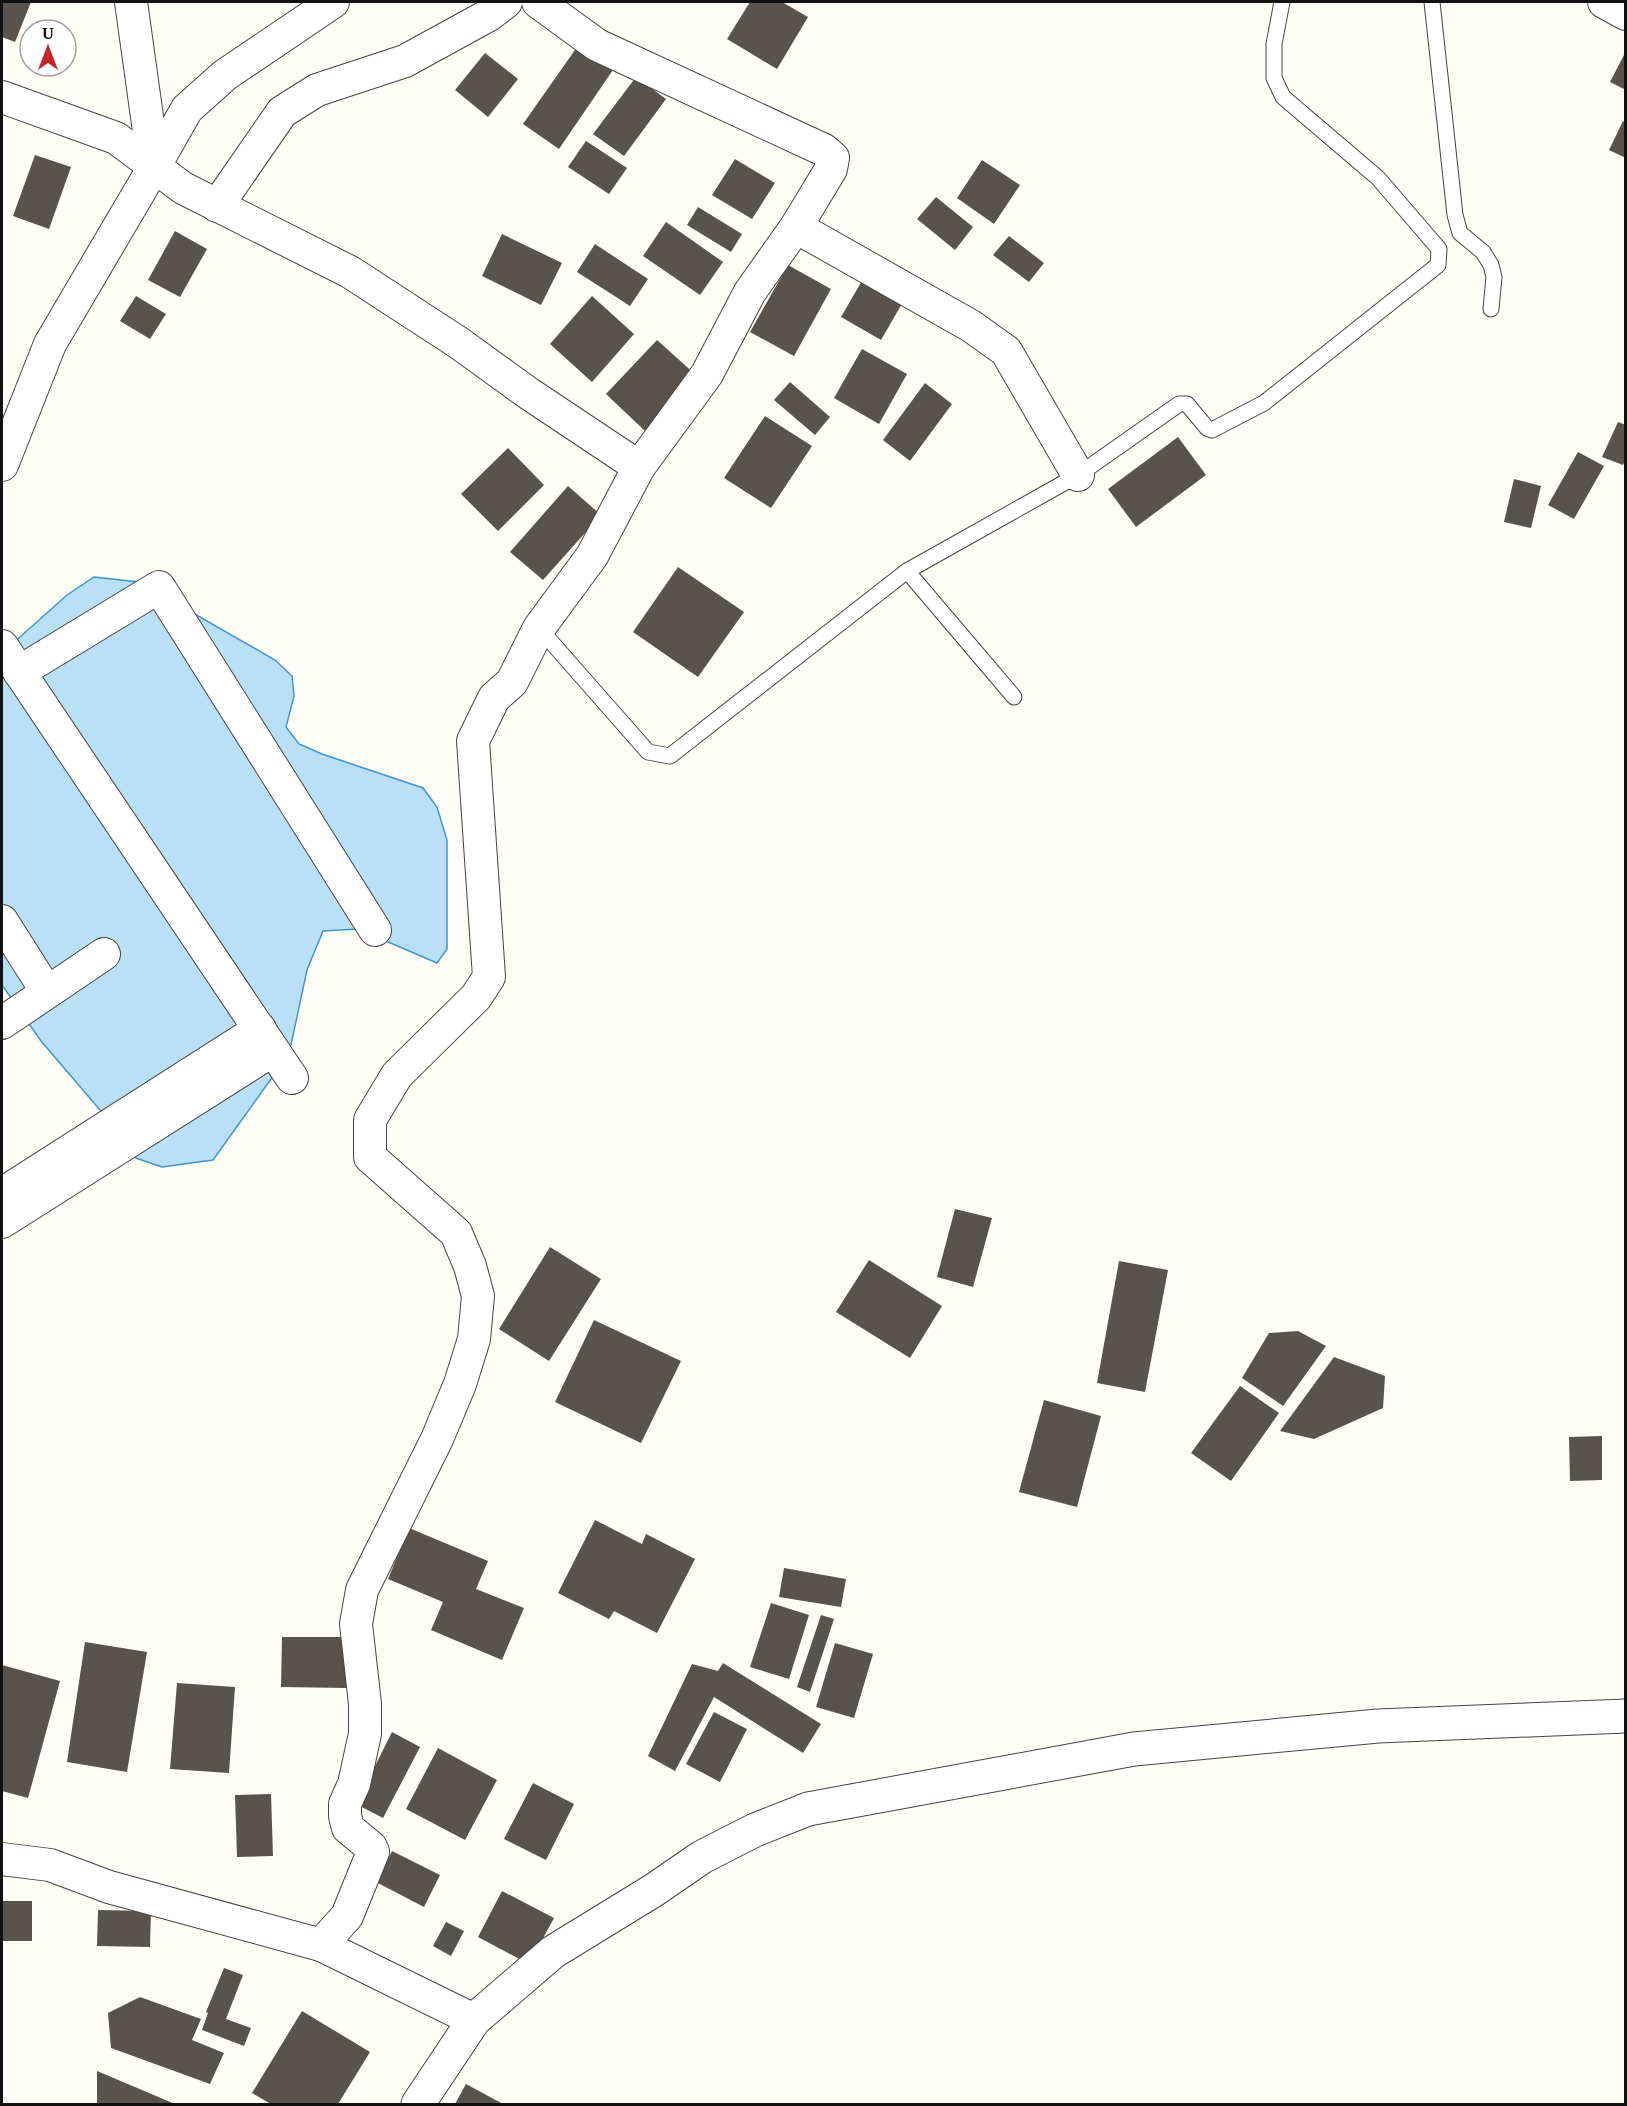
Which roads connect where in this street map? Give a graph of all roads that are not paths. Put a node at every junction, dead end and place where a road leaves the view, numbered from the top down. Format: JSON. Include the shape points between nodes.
{"nodes":[{"id":1,"x":131,"y":2,"type":"edge"},
{"id":2,"x":333,"y":2,"type":"edge"},
{"id":3,"x":506,"y":2,"type":"edge"},
{"id":4,"x":538,"y":2,"type":"edge"},
{"id":5,"x":1282,"y":2,"type":"edge"},
{"id":6,"x":1432,"y":2,"type":"edge"},
{"id":7,"x":1604,"y":2,"type":"edge"},
{"id":8,"x":1626,"y":14,"type":"edge"},
{"id":9,"x":2,"y":97,"type":"edge"},
{"id":10,"x":154,"y":167,"type":"junction"},
{"id":11,"x":217,"y":206,"type":"junction"},
{"id":12,"x":796,"y":227,"type":"junction"},
{"id":13,"x":1491,"y":309,"type":"dead end"},
{"id":14,"x":2,"y":465,"type":"edge"},
{"id":15,"x":639,"y":467,"type":"junction"},
{"id":16,"x":1078,"y":475,"type":"junction"},
{"id":17,"x":907,"y":571,"type":"junction"},
{"id":18,"x":539,"y":628,"type":"junction"},
{"id":19,"x":2,"y":646,"type":"edge"},
{"id":20,"x":19,"y":672,"type":"junction"},
{"id":21,"x":1014,"y":698,"type":"dead end"},
{"id":22,"x":2,"y":921,"type":"edge"},
{"id":23,"x":375,"y":930,"type":"dead end"},
{"id":24,"x":104,"y":954,"type":"dead end"},
{"id":25,"x":47,"y":992,"type":"junction"},
{"id":26,"x":2,"y":1023,"type":"edge"},
{"id":27,"x":266,"y":1040,"type":"junction"},
{"id":28,"x":292,"y":1078,"type":"dead end"},
{"id":29,"x":2,"y":1194,"type":"edge"},
{"id":30,"x":2,"y":1222,"type":"edge"},
{"id":31,"x":1625,"y":1714,"type":"edge"},
{"id":32,"x":2,"y":1859,"type":"edge"},
{"id":33,"x":321,"y":1945,"type":"junction"},
{"id":34,"x":474,"y":2020,"type":"junction"},
{"id":35,"x":418,"y":2104,"type":"edge"}],
"edges":[{"from":1,"to":10,"type":"street"},
{"from":2,"to":10,"type":"street","via":[[217,82],[188,110]]},
{"from":3,"to":11,"type":"street","via":[[405,62],[317,90],[282,112]]},
{"from":4,"to":12,"type":"street","via":[[597,45],[824,150],[833,158],[831,169]]},
{"from":5,"to":16,"type":"lane","via":[[1274,44],[1274,78],[1283,97],[1378,178],[1439,249],[1438,265],[1264,403],[1212,430],[1187,404],[1179,404]]},
{"from":6,"to":13,"type":"lane","via":[[1455,215],[1460,233],[1484,252],[1491,265]]},
{"from":7,"to":8,"type":"street"},
{"from":9,"to":10,"type":"street","via":[[116,138]]},
{"from":10,"to":11,"type":"street"},
{"from":10,"to":14,"type":"street","via":[[50,344]]},
{"from":11,"to":15,"type":"street","via":[[350,272]]},
{"from":12,"to":15,"type":"street","via":[[750,292],[707,374]]},
{"from":12,"to":16,"type":"street","via":[[971,326],[1006,351]]},
{"from":15,"to":18,"type":"street","via":[[592,556]]},
{"from":16,"to":17,"type":"lane"},
{"from":17,"to":18,"type":"lane","via":[[670,756],[648,752]]},
{"from":17,"to":21,"type":"lane"},
{"from":18,"to":33,"type":"street","via":[[512,682],[495,698],[473,741],[489,977],[476,997],[397,1075],[369,1120],[369,1157],[456,1233],[478,1296],[477,1318],[460,1384],[437,1439],[362,1590],[356,1624],[365,1734],[345,1816],[348,1828],[372,1852],[347,1916]]},
{"from":19,"to":20,"type":"street"},
{"from":20,"to":23,"type":"street","via":[[159,587]]},
{"from":20,"to":27,"type":"street"},
{"from":22,"to":25,"type":"street"},
{"from":24,"to":25,"type":"street"},
{"from":25,"to":26,"type":"street"},
{"from":27,"to":28,"type":"street"},
{"from":27,"to":29,"type":"street"},
{"from":27,"to":30,"type":"street"},
{"from":31,"to":34,"type":"street","via":[[1378,1726],[1134,1749],[808,1809],[702,1857],[553,1952]]},
{"from":32,"to":33,"type":"street","via":[[50,1865],[109,1887]]},
{"from":33,"to":34,"type":"street"},
{"from":34,"to":35,"type":"street"}]}
